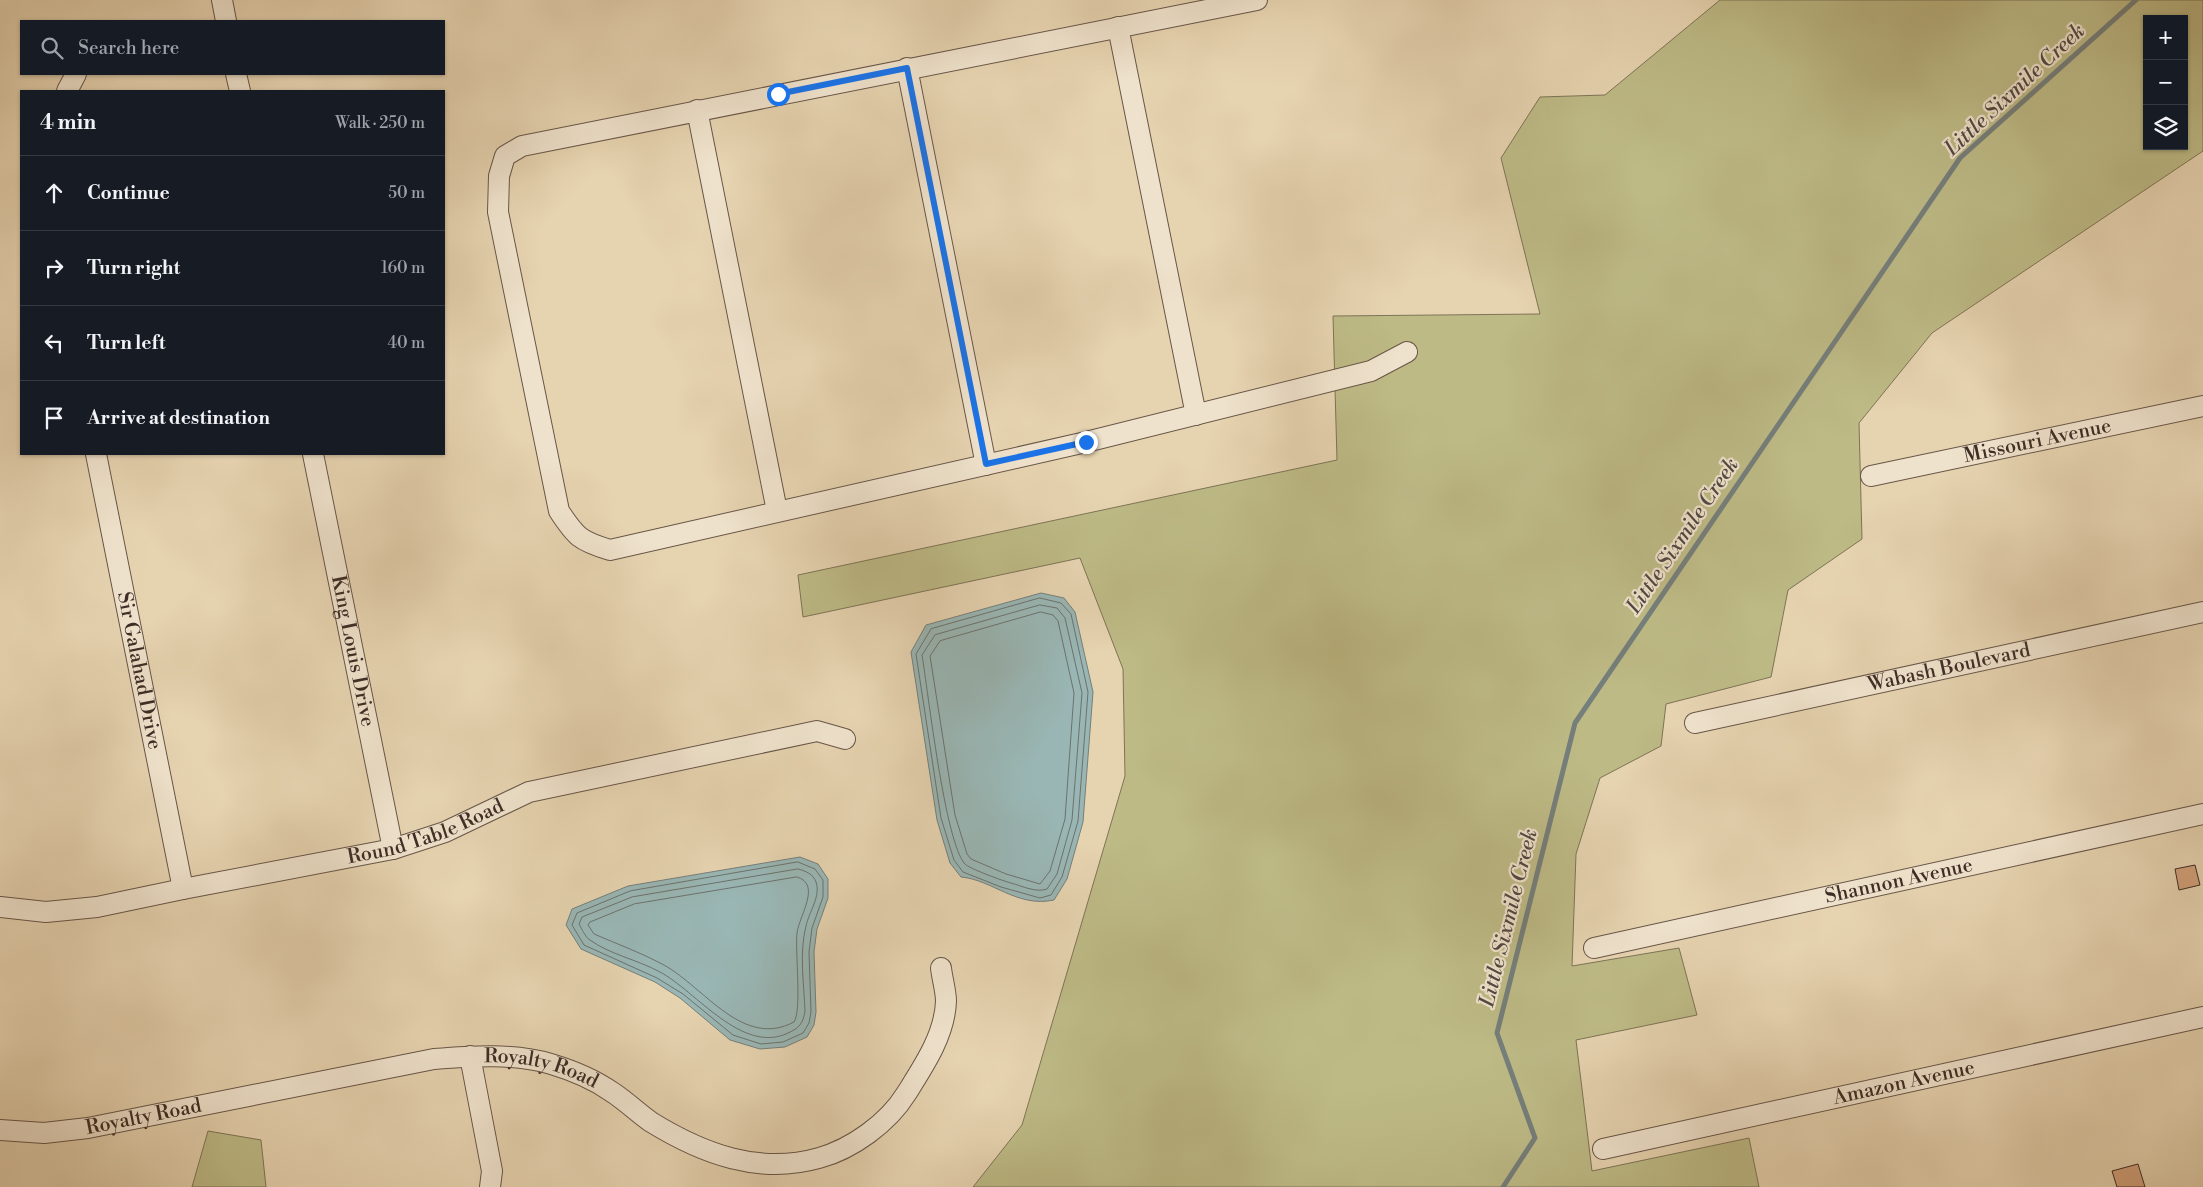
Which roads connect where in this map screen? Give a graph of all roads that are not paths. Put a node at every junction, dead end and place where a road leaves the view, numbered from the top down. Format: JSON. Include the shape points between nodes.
{"nodes":[{"id":1,"x":222,"y":0,"type":"edge"},
{"id":2,"x":1257,"y":0,"type":"edge"},
{"id":3,"x":226,"y":20,"type":"edge"},
{"id":4,"x":1118,"y":27,"type":"junction"},
{"id":5,"x":907,"y":68,"type":"junction"},
{"id":6,"x":76,"y":75,"type":"edge"},
{"id":7,"x":236,"y":75,"type":"edge"},
{"id":8,"x":68,"y":90,"type":"edge"},
{"id":9,"x":240,"y":90,"type":"edge"},
{"id":10,"x":697,"y":110,"type":"junction"},
{"id":11,"x":1407,"y":352,"type":"dead end"},
{"id":12,"x":2203,"y":406,"type":"edge"},
{"id":13,"x":1196,"y":415,"type":"junction"},
{"id":14,"x":96,"y":455,"type":"edge"},
{"id":15,"x":313,"y":455,"type":"edge"},
{"id":16,"x":986,"y":464,"type":"junction"},
{"id":17,"x":1871,"y":476,"type":"dead end"},
{"id":18,"x":777,"y":512,"type":"junction"},
{"id":19,"x":2203,"y":612,"type":"edge"},
{"id":20,"x":1695,"y":723,"type":"dead end"},
{"id":21,"x":845,"y":739,"type":"dead end"},
{"id":22,"x":2203,"y":814,"type":"edge"},
{"id":23,"x":393,"y":850,"type":"junction"},
{"id":24,"x":183,"y":888,"type":"junction"},
{"id":25,"x":0,"y":908,"type":"edge"},
{"id":26,"x":1594,"y":948,"type":"dead end"},
{"id":27,"x":941,"y":968,"type":"dead end"},
{"id":28,"x":2203,"y":1017,"type":"edge"},
{"id":29,"x":470,"y":1056,"type":"junction"},
{"id":30,"x":0,"y":1130,"type":"edge"},
{"id":31,"x":1603,"y":1149,"type":"dead end"},
{"id":32,"x":490,"y":1187,"type":"edge"}],
"edges":[{"from":1,"to":3,"type":"street"},
{"from":2,"to":4,"type":"street"},
{"from":4,"to":5,"type":"street"},
{"from":4,"to":13,"type":"street"},
{"from":5,"to":10,"type":"street"},
{"from":5,"to":16,"type":"street"},
{"from":6,"to":8,"type":"street"},
{"from":7,"to":9,"type":"street"},
{"from":10,"to":18,"type":"street"},
{"from":10,"to":18,"type":"street","via":[[522,146],[505,156],[499,176],[500,221],[559,511],[572,532],[587,543],[610,550]]},
{"from":11,"to":13,"type":"street","via":[[1371,371]]},
{"from":12,"to":17,"type":"street","name":"Missouri Avenue"},
{"from":13,"to":16,"type":"street"},
{"from":14,"to":24,"type":"street","name":"Sir Galahad Drive"},
{"from":15,"to":23,"type":"street","name":"King Louis Drive"},
{"from":16,"to":18,"type":"street"},
{"from":19,"to":20,"type":"street","name":"Wabash Boulevard"},
{"from":21,"to":23,"type":"street","name":"Round Table Road","via":[[818,731],[529,792],[445,832]]},
{"from":22,"to":26,"type":"street","name":"Shannon Avenue"},
{"from":23,"to":24,"type":"street","name":"Round Table Road"},
{"from":24,"to":25,"type":"street","name":"Round Table Road","via":[[97,907],[46,912]]},
{"from":27,"to":29,"type":"street","name":"Royalty Road","via":[[946,1001],[938,1036],[901,1102],[862,1138],[835,1154],[804,1162],[774,1166],[745,1163],[711,1153],[650,1121],[611,1091],[585,1077],[551,1064],[519,1057]]},
{"from":28,"to":31,"type":"street","name":"Amazon Avenue"},
{"from":29,"to":30,"type":"street","name":"Royalty Road","via":[[434,1059],[88,1128],[44,1133]]},
{"from":29,"to":32,"type":"street","via":[[492,1171]]}]}
